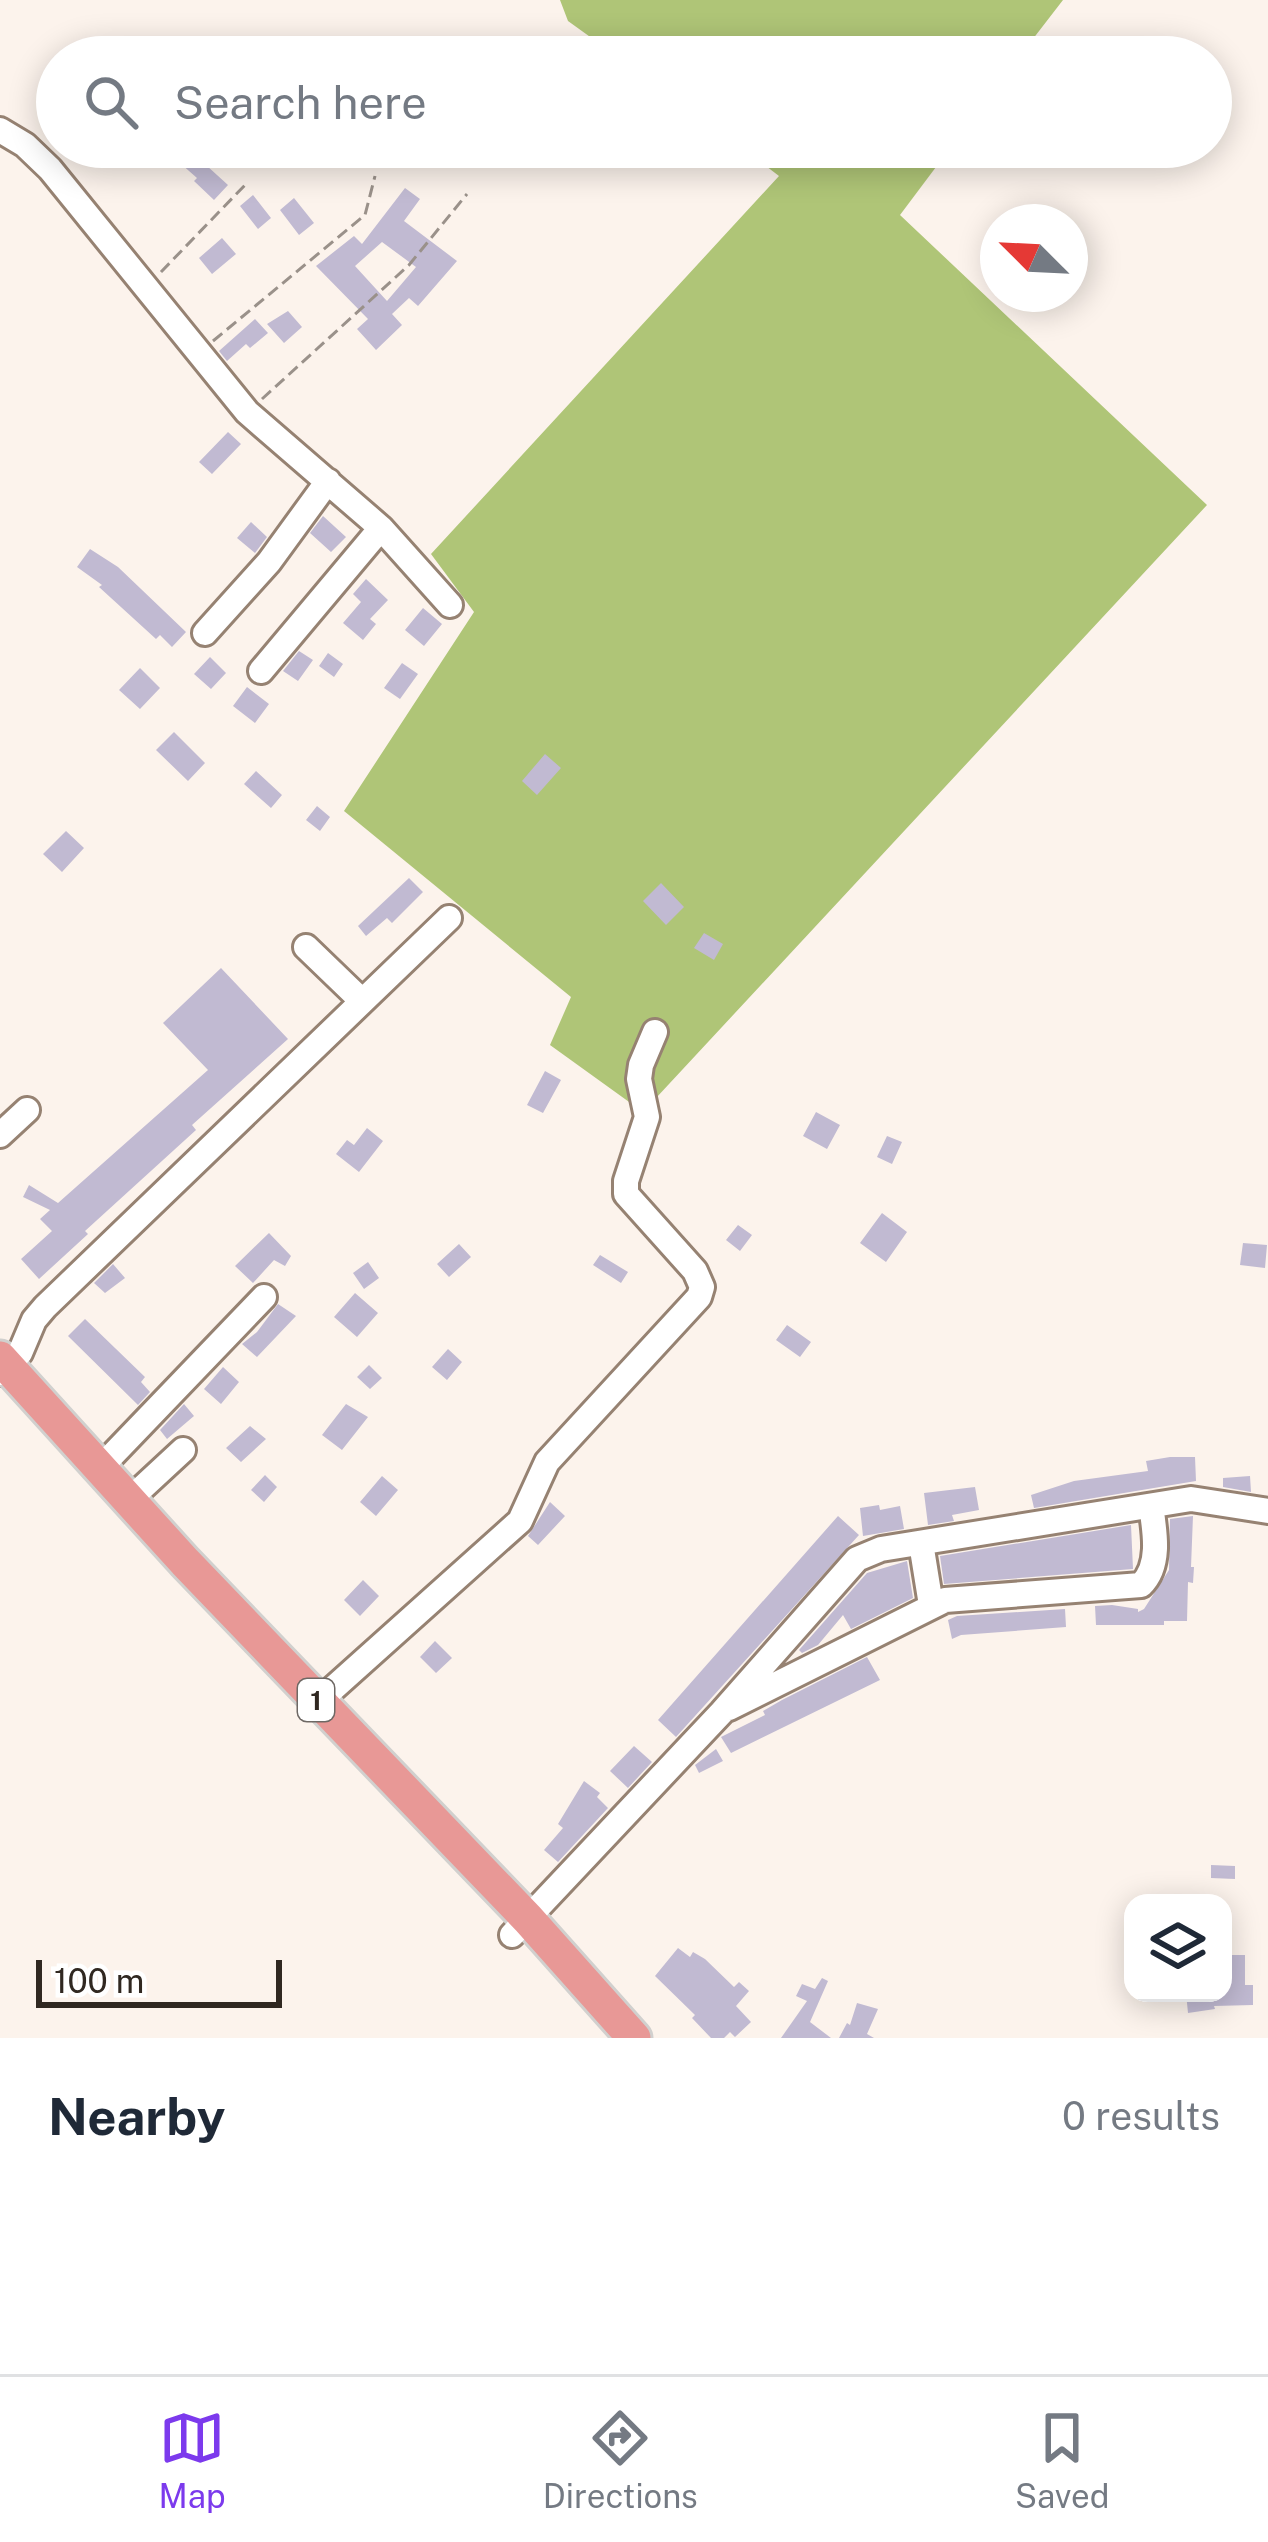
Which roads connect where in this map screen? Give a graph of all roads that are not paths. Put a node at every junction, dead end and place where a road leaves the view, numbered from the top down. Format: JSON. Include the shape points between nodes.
{"nodes":[{"id":1,"x":0,"y":130,"type":"edge"},
{"id":2,"x":36,"y":156,"type":"edge"},
{"id":3,"x":49,"y":168,"type":"edge"},
{"id":4,"x":328,"y":481,"type":"junction"},
{"id":5,"x":381,"y":528,"type":"junction"},
{"id":6,"x":450,"y":605,"type":"dead end"},
{"id":7,"x":205,"y":634,"type":"dead end"},
{"id":8,"x":261,"y":671,"type":"dead end"},
{"id":9,"x":449,"y":918,"type":"dead end"},
{"id":10,"x":306,"y":947,"type":"dead end"},
{"id":11,"x":362,"y":1001,"type":"junction"},
{"id":12,"x":655,"y":1032,"type":"dead end"},
{"id":13,"x":27,"y":1110,"type":"dead end"},
{"id":14,"x":0,"y":1135,"type":"edge"},
{"id":15,"x":264,"y":1297,"type":"dead end"},
{"id":16,"x":2,"y":1372,"type":"edge"},
{"id":17,"x":182,"y":1450,"type":"dead end"},
{"id":18,"x":100,"y":1468,"type":"junction"},
{"id":19,"x":129,"y":1500,"type":"junction"},
{"id":20,"x":1151,"y":1506,"type":"junction"},
{"id":21,"x":1268,"y":1511,"type":"edge"},
{"id":22,"x":921,"y":1543,"type":"junction"},
{"id":23,"x":931,"y":1605,"type":"junction"},
{"id":24,"x":304,"y":1698,"type":"junction"},
{"id":25,"x":722,"y":1712,"type":"junction"},
{"id":26,"x":520,"y":1927,"type":"junction"},
{"id":27,"x":600,"y":2021,"type":"edge"},
{"id":28,"x":634,"y":2038,"type":"edge"}],
"edges":[{"from":1,"to":2,"type":"street"},
{"from":3,"to":4,"type":"street","via":[[247,412]]},
{"from":4,"to":5,"type":"street"},
{"from":4,"to":7,"type":"street"},
{"from":5,"to":6,"type":"street"},
{"from":5,"to":8,"type":"street"},
{"from":9,"to":11,"type":"street"},
{"from":10,"to":11,"type":"street"},
{"from":11,"to":16,"type":"street","via":[[45,1307]]},
{"from":12,"to":24,"type":"street","via":[[640,1065],[646,1117],[626,1194],[695,1271],[699,1297],[547,1462],[520,1521]]},
{"from":13,"to":14,"type":"street"},
{"from":15,"to":18,"type":"street"},
{"from":16,"to":18,"type":"highway","number":"1"},
{"from":16,"to":24,"type":"highway","number":"1"},
{"from":17,"to":19,"type":"street"},
{"from":18,"to":19,"type":"highway","number":"1"},
{"from":19,"to":24,"type":"highway","number":"1"},
{"from":20,"to":21,"type":"street","via":[[1205,1499]]},
{"from":20,"to":22,"type":"street"},
{"from":20,"to":23,"type":"street","via":[[1155,1551],[1141,1585],[962,1596]]},
{"from":22,"to":23,"type":"street"},
{"from":22,"to":25,"type":"street","via":[[856,1558]]},
{"from":23,"to":25,"type":"street"},
{"from":24,"to":26,"type":"highway","number":"1"},
{"from":25,"to":26,"type":"street"},
{"from":26,"to":27,"type":"highway","number":"1"},
{"from":27,"to":28,"type":"highway","number":"1"}]}
